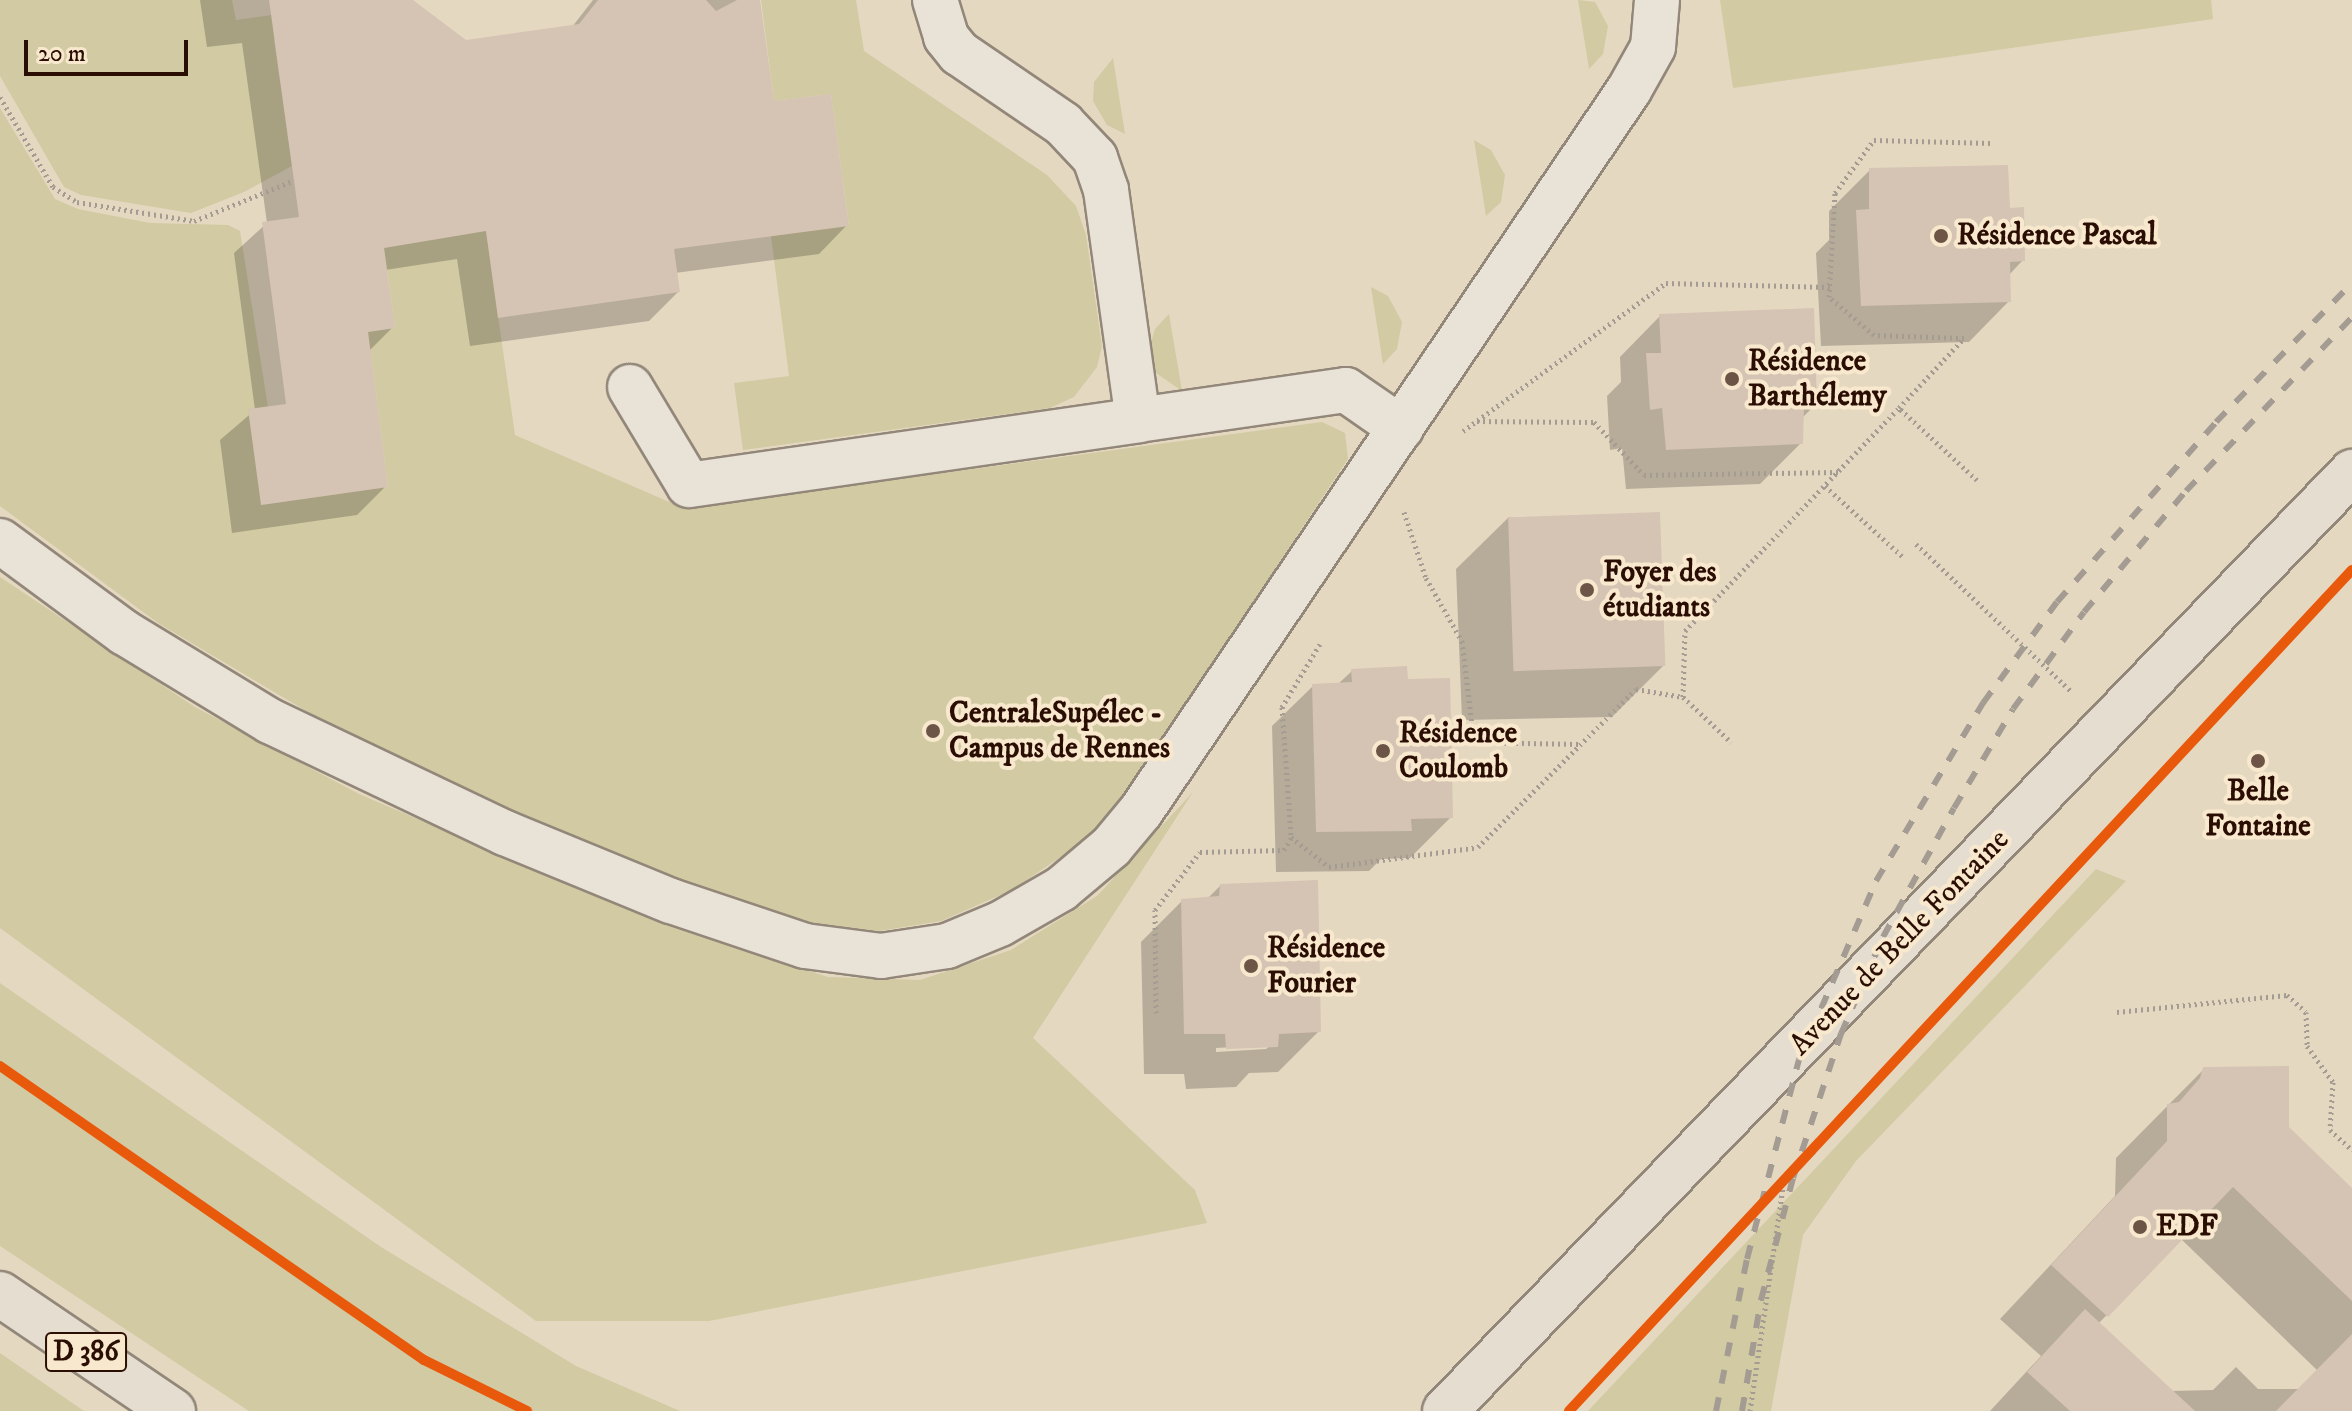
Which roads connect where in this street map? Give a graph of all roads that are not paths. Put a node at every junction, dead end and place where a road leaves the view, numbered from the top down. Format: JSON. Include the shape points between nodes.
{"nodes":[{"id":1,"x":935,"y":0,"type":"edge"},
{"id":2,"x":1657,"y":0,"type":"edge"},
{"id":3,"x":630,"y":387,"type":"dead end"},
{"id":4,"x":1138,"y":420,"type":"junction"},
{"id":5,"x":1402,"y":424,"type":"junction"},
{"id":6,"x":2352,"y":472,"type":"edge"},
{"id":7,"x":0,"y":541,"type":"edge"},
{"id":8,"x":0,"y":1294,"type":"edge"},
{"id":9,"x":173,"y":1411,"type":"edge"},
{"id":10,"x":1445,"y":1411,"type":"edge"}],
"edges":[{"from":1,"to":4,"type":"lane","via":[[938,19],[959,53],[1063,124],[1095,158],[1106,190]]},
{"from":2,"to":5,"type":"lane","via":[[1657,29],[1645,63]]},
{"from":3,"to":4,"type":"lane","via":[[689,485]]},
{"from":4,"to":5,"type":"lane","via":[[1346,390]]},
{"from":5,"to":7,"type":"lane","via":[[1141,811],[1111,847],[1061,889],[1021,913],[947,946],[898,956],[826,951],[768,935],[648,892],[423,796],[222,693],[125,633]]},
{"from":6,"to":10,"type":"main road","name":"Avenue de Belle Fontaine"},
{"from":8,"to":9,"type":"main road","number":"D 386"}]}
